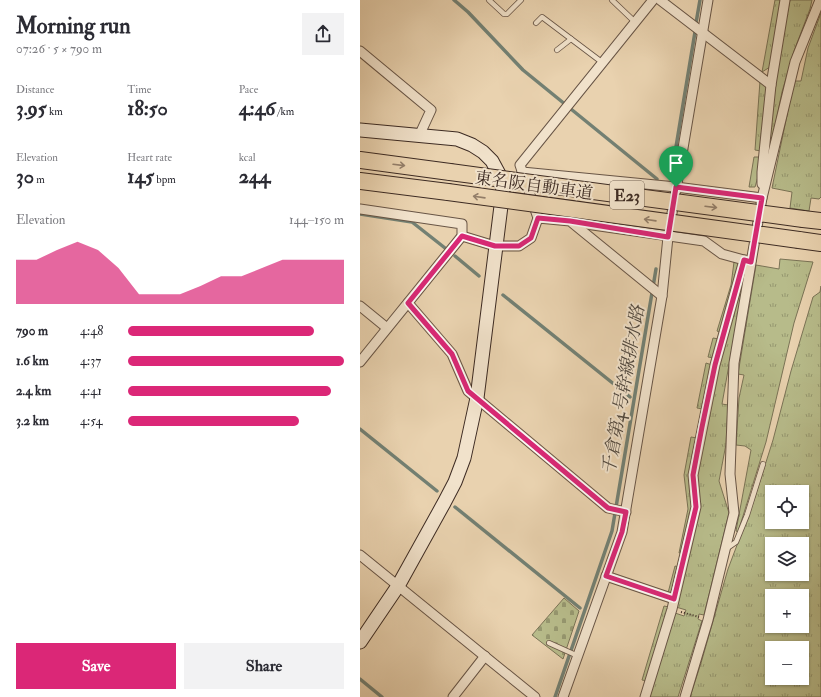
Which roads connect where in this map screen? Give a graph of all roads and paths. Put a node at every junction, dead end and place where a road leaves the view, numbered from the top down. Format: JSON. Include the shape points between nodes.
{"nodes":[{"id":1,"x":489,"y":0,"type":"edge"},
{"id":2,"x":521,"y":0,"type":"edge"},
{"id":3,"x":612,"y":0,"type":"edge"},
{"id":4,"x":652,"y":0,"type":"edge"},
{"id":5,"x":660,"y":0,"type":"edge"},
{"id":6,"x":708,"y":0,"type":"edge"},
{"id":7,"x":785,"y":0,"type":"edge"},
{"id":8,"x":820,"y":0,"type":"edge"},
{"id":9,"x":635,"y":22,"type":"junction"},
{"id":10,"x":536,"y":23,"type":"dead end"},
{"id":11,"x":702,"y":31,"type":"junction"},
{"id":12,"x":571,"y":39,"type":"junction"},
{"id":13,"x":557,"y":50,"type":"dead end"},
{"id":14,"x":360,"y":51,"type":"edge"},
{"id":15,"x":603,"y":63,"type":"junction"},
{"id":16,"x":770,"y":85,"type":"junction"},
{"id":17,"x":360,"y":130,"type":"edge"},
{"id":18,"x":418,"y":136,"type":"junction"},
{"id":19,"x":360,"y":160,"type":"edge"},
{"id":20,"x":522,"y":172,"type":"junction"},
{"id":21,"x":360,"y":181,"type":"edge"},
{"id":22,"x":676,"y":187,"type":"junction"},
{"id":23,"x":762,"y":198,"type":"junction"},
{"id":24,"x":360,"y":209,"type":"edge"},
{"id":25,"x":538,"y":218,"type":"junction"},
{"id":26,"x":570,"y":221,"type":"junction"},
{"id":27,"x":821,"y":221,"type":"edge"},
{"id":28,"x":462,"y":236,"type":"junction"},
{"id":29,"x":668,"y":237,"type":"junction"},
{"id":30,"x":821,"y":243,"type":"edge"},
{"id":31,"x":495,"y":246,"type":"junction"},
{"id":32,"x":748,"y":261,"type":"junction"},
{"id":33,"x":659,"y":294,"type":"junction"},
{"id":34,"x":408,"y":303,"type":"junction"},
{"id":35,"x":360,"y":306,"type":"edge"},
{"id":36,"x":387,"y":328,"type":"junction"},
{"id":37,"x":360,"y":362,"type":"edge"},
{"id":38,"x":477,"y":398,"type":"junction"},
{"id":39,"x":763,"y":464,"type":"dead end"},
{"id":40,"x":619,"y":511,"type":"junction"},
{"id":41,"x":725,"y":550,"type":"junction"},
{"id":42,"x":360,"y":556,"type":"edge"},
{"id":43,"x":606,"y":576,"type":"junction"},
{"id":44,"x":398,"y":586,"type":"junction"},
{"id":45,"x":674,"y":599,"type":"junction"},
{"id":46,"x":685,"y":613,"type":"dead end"},
{"id":47,"x":698,"y":617,"type":"dead end"},
{"id":48,"x":360,"y":642,"type":"edge"},
{"id":49,"x":549,"y":643,"type":"dead end"},
{"id":50,"x":576,"y":655,"type":"junction"},
{"id":51,"x":485,"y":656,"type":"junction"},
{"id":52,"x":453,"y":697,"type":"edge"},
{"id":53,"x":535,"y":697,"type":"edge"},
{"id":54,"x":563,"y":697,"type":"edge"},
{"id":55,"x":645,"y":697,"type":"edge"},
{"id":56,"x":685,"y":697,"type":"edge"}],
"edges":[{"from":1,"to":2,"type":"lane","via":[[504,14]]},
{"from":3,"to":9,"type":"lane"},
{"from":4,"to":9,"type":"street"},
{"from":5,"to":11,"type":"street"},
{"from":6,"to":11,"type":"street"},
{"from":7,"to":16,"type":"street"},
{"from":8,"to":23,"type":"street","via":[[795,62]]},
{"from":9,"to":15,"type":"street"},
{"from":10,"to":12,"type":"lane","via":[[542,17]]},
{"from":11,"to":16,"type":"street"},
{"from":11,"to":22,"type":"street"},
{"from":12,"to":13,"type":"lane"},
{"from":12,"to":15,"type":"lane"},
{"from":14,"to":18,"type":"street","via":[[431,110]]},
{"from":15,"to":20,"type":"street","via":[[520,166]]},
{"from":16,"to":23,"type":"street"},
{"from":17,"to":18,"type":"street"},
{"from":18,"to":31,"type":"street","via":[[457,139],[472,145],[492,161],[503,190]]},
{"from":19,"to":27,"type":"highway","name":"東名阪自動車道","number":"E23","one_way":true,"bridge":true},
{"from":20,"to":22,"type":"street"},
{"from":20,"to":25,"type":"street"},
{"from":30,"to":21,"type":"highway","name":"東名阪自動車道","number":"E23","one_way":true,"bridge":true},
{"from":22,"to":23,"type":"street"},
{"from":22,"to":29,"type":"street"},
{"from":23,"to":32,"type":"street"},
{"from":24,"to":28,"type":"street","via":[[462,224]]},
{"from":25,"to":26,"type":"street"},
{"from":25,"to":31,"type":"street","via":[[531,238],[519,246]]},
{"from":26,"to":29,"type":"street"},
{"from":26,"to":33,"type":"street"},
{"from":28,"to":31,"type":"street"},
{"from":28,"to":34,"type":"street"},
{"from":29,"to":32,"type":"street","via":[[704,241],[722,254]]},
{"from":29,"to":33,"type":"street"},
{"from":31,"to":38,"type":"street"},
{"from":32,"to":41,"type":"street","via":[[734,363],[730,474],[734,513]]},
{"from":32,"to":45,"type":"street","via":[[715,365],[693,475],[696,507]]},
{"from":33,"to":40,"type":"street"},
{"from":34,"to":36,"type":"street"},
{"from":34,"to":38,"type":"street","via":[[452,354],[468,391]]},
{"from":35,"to":36,"type":"street"},
{"from":36,"to":37,"type":"street"},
{"from":38,"to":40,"type":"street","via":[[608,508]]},
{"from":38,"to":44,"type":"street","via":[[464,458],[455,482]]},
{"from":39,"to":41,"type":"lane","via":[[736,542]]},
{"from":40,"to":43,"type":"street","via":[[622,532]]},
{"from":41,"to":56,"type":"street"},
{"from":42,"to":44,"type":"street"},
{"from":43,"to":45,"type":"street"},
{"from":43,"to":50,"type":"street"},
{"from":44,"to":48,"type":"street"},
{"from":44,"to":51,"type":"street"},
{"from":45,"to":55,"type":"street"},
{"from":46,"to":47,"type":"path"},
{"from":49,"to":50,"type":"lane"},
{"from":50,"to":54,"type":"street"},
{"from":51,"to":52,"type":"street"},
{"from":51,"to":53,"type":"street"}]}
